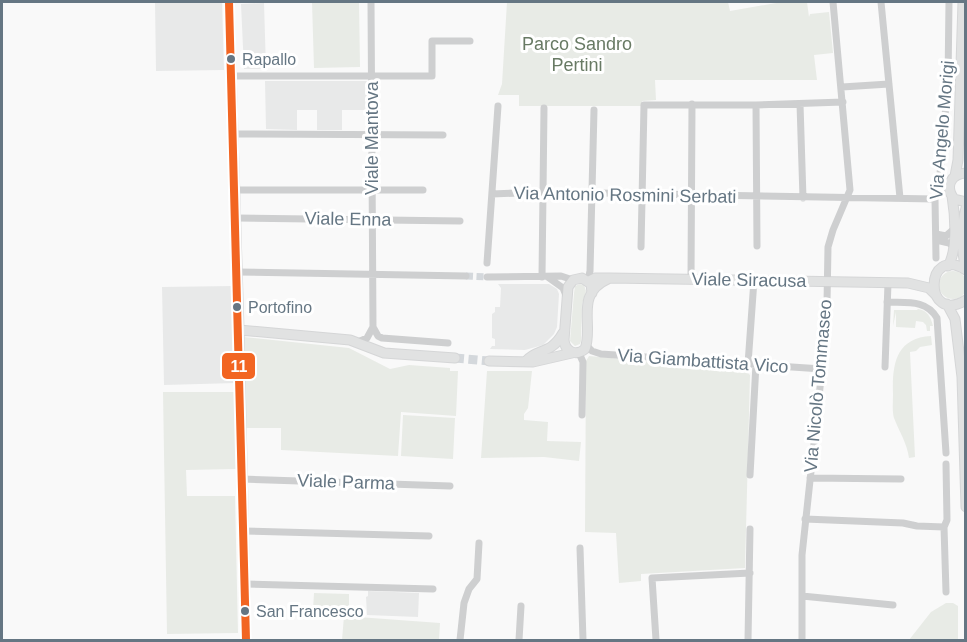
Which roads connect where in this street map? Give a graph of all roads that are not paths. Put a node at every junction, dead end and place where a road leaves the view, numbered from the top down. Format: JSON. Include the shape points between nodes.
{"nodes":[{"id":1,"x":229,"y":2,"type":"edge"},
{"id":2,"x":371,"y":2,"type":"edge"},
{"id":3,"x":833,"y":2,"type":"edge"},
{"id":4,"x":881,"y":2,"type":"edge"},
{"id":5,"x":949,"y":2,"type":"edge"},
{"id":6,"x":963,"y":2,"type":"edge"},
{"id":7,"x":470,"y":41,"type":"dead end"},
{"id":8,"x":232,"y":76,"type":"junction"},
{"id":9,"x":372,"y":77,"type":"junction"},
{"id":10,"x":889,"y":84,"type":"junction"},
{"id":11,"x":842,"y":87,"type":"junction"},
{"id":12,"x":843,"y":102,"type":"junction"},
{"id":13,"x":692,"y":104,"type":"junction"},
{"id":14,"x":800,"y":104,"type":"junction"},
{"id":15,"x":756,"y":105,"type":"junction"},
{"id":16,"x":498,"y":106,"type":"dead end"},
{"id":17,"x":544,"y":108,"type":"dead end"},
{"id":18,"x":594,"y":110,"type":"dead end"},
{"id":19,"x":233,"y":134,"type":"junction"},
{"id":20,"x":373,"y":135,"type":"junction"},
{"id":21,"x":443,"y":135,"type":"dead end"},
{"id":22,"x":966,"y":173,"type":"edge"},
{"id":23,"x":955,"y":176,"type":"junction"},
{"id":24,"x":235,"y":190,"type":"junction"},
{"id":25,"x":423,"y":190,"type":"dead end"},
{"id":26,"x":373,"y":191,"type":"junction"},
{"id":27,"x":543,"y":192,"type":"junction"},
{"id":28,"x":593,"y":193,"type":"junction"},
{"id":29,"x":492,"y":194,"type":"junction"},
{"id":30,"x":643,"y":194,"type":"junction"},
{"id":31,"x":691,"y":194,"type":"junction"},
{"id":32,"x":952,"y":196,"type":"junction"},
{"id":33,"x":757,"y":197,"type":"junction"},
{"id":34,"x":803,"y":198,"type":"junction"},
{"id":35,"x":900,"y":198,"type":"junction"},
{"id":36,"x":846,"y":199,"type":"junction"},
{"id":37,"x":935,"y":199,"type":"junction"},
{"id":38,"x":966,"y":202,"type":"edge"},
{"id":39,"x":966,"y":208,"type":"edge"},
{"id":40,"x":236,"y":218,"type":"junction"},
{"id":41,"x":373,"y":219,"type":"junction"},
{"id":42,"x":460,"y":221,"type":"dead end"},
{"id":43,"x":954,"y":229,"type":"junction"},
{"id":44,"x":936,"y":237,"type":"junction"},
{"id":45,"x":757,"y":246,"type":"dead end"},
{"id":46,"x":954,"y":247,"type":"junction"},
{"id":47,"x":640,"y":248,"type":"dead end"},
{"id":48,"x":936,"y":258,"type":"dead end"},
{"id":49,"x":487,"y":263,"type":"dead end"},
{"id":50,"x":944,"y":268,"type":"junction"},
{"id":51,"x":966,"y":270,"type":"edge"},
{"id":52,"x":237,"y":272,"type":"junction"},
{"id":53,"x":374,"y":274,"type":"junction"},
{"id":54,"x":466,"y":276,"type":"tunnel mouth"},
{"id":55,"x":487,"y":276,"type":"tunnel mouth"},
{"id":56,"x":544,"y":277,"type":"junction"},
{"id":57,"x":585,"y":278,"type":"junction"},
{"id":58,"x":610,"y":278,"type":"junction"},
{"id":59,"x":691,"y":279,"type":"junction"},
{"id":60,"x":754,"y":280,"type":"junction"},
{"id":61,"x":826,"y":282,"type":"junction"},
{"id":62,"x":888,"y":283,"type":"junction"},
{"id":63,"x":908,"y":283,"type":"junction"},
{"id":64,"x":592,"y":293,"type":"junction"},
{"id":65,"x":935,"y":294,"type":"junction"},
{"id":66,"x":567,"y":298,"type":"junction"},
{"id":67,"x":887,"y":302,"type":"junction"},
{"id":68,"x":947,"y":304,"type":"junction"},
{"id":69,"x":964,"y":305,"type":"edge"},
{"id":70,"x":373,"y":327,"type":"junction"},
{"id":71,"x":239,"y":330,"type":"junction"},
{"id":72,"x":564,"y":331,"type":"junction"},
{"id":73,"x":358,"y":342,"type":"junction"},
{"id":74,"x":448,"y":343,"type":"dead end"},
{"id":75,"x":587,"y":346,"type":"junction"},
{"id":76,"x":576,"y":353,"type":"junction"},
{"id":77,"x":455,"y":357,"type":"tunnel mouth"},
{"id":78,"x":489,"y":361,"type":"tunnel mouth"},
{"id":79,"x":526,"y":361,"type":"junction"},
{"id":80,"x":752,"y":364,"type":"junction"},
{"id":81,"x":885,"y":367,"type":"dead end"},
{"id":82,"x":822,"y":369,"type":"junction"},
{"id":83,"x":582,"y":415,"type":"dead end"},
{"id":84,"x":946,"y":453,"type":"dead end"},
{"id":85,"x":946,"y":464,"type":"dead end"},
{"id":86,"x":750,"y":475,"type":"dead end"},
{"id":87,"x":810,"y":478,"type":"junction"},
{"id":88,"x":242,"y":479,"type":"junction"},
{"id":89,"x":901,"y":479,"type":"dead end"},
{"id":90,"x":450,"y":486,"type":"dead end"},
{"id":91,"x":966,"y":507,"type":"edge"},
{"id":92,"x":805,"y":519,"type":"junction"},
{"id":93,"x":944,"y":527,"type":"junction"},
{"id":94,"x":750,"y":529,"type":"dead end"},
{"id":95,"x":243,"y":531,"type":"junction"},
{"id":96,"x":429,"y":536,"type":"dead end"},
{"id":97,"x":479,"y":543,"type":"dead end"},
{"id":98,"x":580,"y":548,"type":"dead end"},
{"id":99,"x":750,"y":573,"type":"junction"},
{"id":100,"x":244,"y":584,"type":"junction"},
{"id":101,"x":434,"y":589,"type":"dead end"},
{"id":102,"x":946,"y":592,"type":"dead end"},
{"id":103,"x":802,"y":596,"type":"junction"},
{"id":104,"x":893,"y":605,"type":"dead end"},
{"id":105,"x":521,"y":606,"type":"dead end"},
{"id":106,"x":246,"y":640,"type":"edge"},
{"id":107,"x":460,"y":640,"type":"edge"},
{"id":108,"x":519,"y":640,"type":"edge"},
{"id":109,"x":583,"y":640,"type":"edge"},
{"id":110,"x":656,"y":640,"type":"edge"},
{"id":111,"x":748,"y":640,"type":"edge"},
{"id":112,"x":802,"y":640,"type":"edge"}],
"edges":[{"from":1,"to":8,"type":"street"},
{"from":2,"to":9,"type":"street","name":"Viale Mantova"},
{"from":3,"to":11,"type":"street","name":"Via Nicolò Tommaseo"},
{"from":4,"to":10,"type":"street"},
{"from":5,"to":37,"type":"street","name":"Via Angelo Morigi","via":[[948,81]]},
{"from":6,"to":23,"type":"street"},
{"from":7,"to":9,"type":"street","via":[[432,41],[432,76]]},
{"from":8,"to":9,"type":"street"},
{"from":8,"to":19,"type":"street"},
{"from":9,"to":20,"type":"street","name":"Viale Mantova"},
{"from":10,"to":11,"type":"street"},
{"from":10,"to":35,"type":"street"},
{"from":11,"to":12,"type":"street","name":"Via Nicolò Tommaseo"},
{"from":12,"to":14,"type":"street"},
{"from":12,"to":36,"type":"street","name":"Via Nicolò Tommaseo","via":[[850,190]]},
{"from":13,"to":15,"type":"street"},
{"from":13,"to":30,"type":"street","via":[[644,105]]},
{"from":13,"to":31,"type":"street"},
{"from":14,"to":15,"type":"street"},
{"from":14,"to":34,"type":"street"},
{"from":15,"to":33,"type":"street"},
{"from":16,"to":29,"type":"street"},
{"from":17,"to":27,"type":"street"},
{"from":18,"to":28,"type":"street"},
{"from":19,"to":20,"type":"street"},
{"from":19,"to":24,"type":"street"},
{"from":20,"to":21,"type":"street"},
{"from":20,"to":26,"type":"street","name":"Viale Mantova"},
{"from":22,"to":23,"type":"street"},
{"from":23,"to":32,"type":"street","via":[[949,186]]},
{"from":24,"to":26,"type":"street"},
{"from":24,"to":40,"type":"street"},
{"from":25,"to":26,"type":"street"},
{"from":26,"to":41,"type":"street","name":"Viale Mantova"},
{"from":27,"to":28,"type":"street","name":"Via Antonio Rosmini Serbati"},
{"from":27,"to":29,"type":"street","name":"Via Antonio Rosmini Serbati"},
{"from":27,"to":56,"type":"street"},
{"from":28,"to":30,"type":"street","name":"Via Antonio Rosmini Serbati"},
{"from":28,"to":57,"type":"street"},
{"from":29,"to":49,"type":"street"},
{"from":30,"to":31,"type":"street","name":"Via Antonio Rosmini Serbati"},
{"from":30,"to":47,"type":"street"},
{"from":31,"to":33,"type":"street","name":"Via Antonio Rosmini Serbati"},
{"from":31,"to":59,"type":"street"},
{"from":32,"to":38,"type":"street"},
{"from":32,"to":43,"type":"street"},
{"from":33,"to":34,"type":"street","name":"Via Antonio Rosmini Serbati"},
{"from":33,"to":45,"type":"street","name":"Via Antonio Rosmini Serbati"},
{"from":34,"to":36,"type":"street","name":"Via Antonio Rosmini Serbati"},
{"from":35,"to":36,"type":"street","name":"Via Antonio Rosmini Serbati"},
{"from":35,"to":37,"type":"street","name":"Via Antonio Rosmini Serbati"},
{"from":36,"to":61,"type":"street","name":"Via Nicolò Tommaseo","via":[[828,247]]},
{"from":37,"to":44,"type":"street","name":"Via Angelo Morigi"},
{"from":39,"to":51,"type":"street"},
{"from":40,"to":41,"type":"street","name":"Viale Enna"},
{"from":40,"to":52,"type":"street"},
{"from":41,"to":42,"type":"street","name":"Viale Enna"},
{"from":41,"to":53,"type":"street","name":"Viale Mantova"},
{"from":43,"to":44,"type":"street","via":[[946,236]]},
{"from":43,"to":46,"type":"street"},
{"from":44,"to":46,"type":"street"},
{"from":44,"to":48,"type":"street","name":"Via Angelo Morigi"},
{"from":46,"to":50,"type":"street","via":[[952,260]]},
{"from":50,"to":51,"type":"street","via":[[956,266]]},
{"from":50,"to":63,"type":"street","name":"Viale Siracusa","via":[[922,281]]},
{"from":50,"to":65,"type":"street","via":[[933,281]]},
{"from":52,"to":53,"type":"street"},
{"from":52,"to":71,"type":"street"},
{"from":53,"to":54,"type":"street"},
{"from":53,"to":70,"type":"street","name":"Viale Mantova"},
{"from":55,"to":56,"type":"street","name":"Viale Siracusa"},
{"from":56,"to":57,"type":"street","name":"Viale Siracusa"},
{"from":56,"to":66,"type":"street","via":[[558,282]]},
{"from":57,"to":58,"type":"street","name":"Viale Siracusa"},
{"from":57,"to":64,"type":"street"},
{"from":57,"to":66,"type":"street","via":[[568,287]]},
{"from":58,"to":59,"type":"street","name":"Viale Siracusa"},
{"from":58,"to":64,"type":"street"},
{"from":59,"to":60,"type":"street","name":"Viale Siracusa"},
{"from":60,"to":61,"type":"street","name":"Viale Siracusa"},
{"from":60,"to":80,"type":"street"},
{"from":61,"to":62,"type":"street","name":"Viale Siracusa"},
{"from":61,"to":82,"type":"street","name":"Via Nicolò Tommaseo"},
{"from":62,"to":63,"type":"street","name":"Viale Siracusa"},
{"from":62,"to":67,"type":"street"},
{"from":63,"to":65,"type":"street","name":"Viale Siracusa","via":[[929,288]]},
{"from":64,"to":75,"type":"street","via":[[586,307]]},
{"from":65,"to":68,"type":"street","name":"Viale Siracusa"},
{"from":66,"to":72,"type":"street"},
{"from":67,"to":81,"type":"street"},
{"from":67,"to":84,"type":"street","via":[[921,304],[937,318]]},
{"from":68,"to":69,"type":"street"},
{"from":68,"to":91,"type":"street","via":[[955,319],[962,377]]},
{"from":70,"to":73,"type":"street","via":[[367,338]]},
{"from":70,"to":74,"type":"street","via":[[382,338]]},
{"from":71,"to":73,"type":"street"},
{"from":71,"to":88,"type":"street"},
{"from":72,"to":76,"type":"street","via":[[564,344]]},
{"from":72,"to":79,"type":"street","via":[[550,349]]},
{"from":73,"to":77,"type":"street","via":[[384,353]]},
{"from":75,"to":76,"type":"street"},
{"from":75,"to":80,"type":"street","name":"Via Giambattista Vico","via":[[601,354]]},
{"from":76,"to":79,"type":"street"},
{"from":76,"to":83,"type":"street","via":[[583,362]]},
{"from":78,"to":79,"type":"street"},
{"from":80,"to":82,"type":"street","name":"Via Giambattista Vico"},
{"from":80,"to":86,"type":"street"},
{"from":82,"to":87,"type":"street","name":"Via Nicolò Tommaseo"},
{"from":85,"to":93,"type":"street"},
{"from":87,"to":89,"type":"street"},
{"from":87,"to":92,"type":"street","name":"Via Nicolò Tommaseo"},
{"from":88,"to":90,"type":"street","name":"Viale Parma"},
{"from":88,"to":95,"type":"street"},
{"from":92,"to":93,"type":"street"},
{"from":92,"to":103,"type":"street","name":"Via Nicolò Tommaseo"},
{"from":93,"to":102,"type":"street"},
{"from":94,"to":99,"type":"street"},
{"from":95,"to":96,"type":"street"},
{"from":95,"to":100,"type":"street"},
{"from":97,"to":107,"type":"street","via":[[477,579],[464,603]]},
{"from":98,"to":109,"type":"street"},
{"from":99,"to":110,"type":"street","via":[[652,578]]},
{"from":99,"to":111,"type":"street"},
{"from":100,"to":101,"type":"street"},
{"from":100,"to":106,"type":"street"},
{"from":103,"to":104,"type":"street"},
{"from":103,"to":112,"type":"street","name":"Via Nicolò Tommaseo"},
{"from":105,"to":108,"type":"street"}]}
